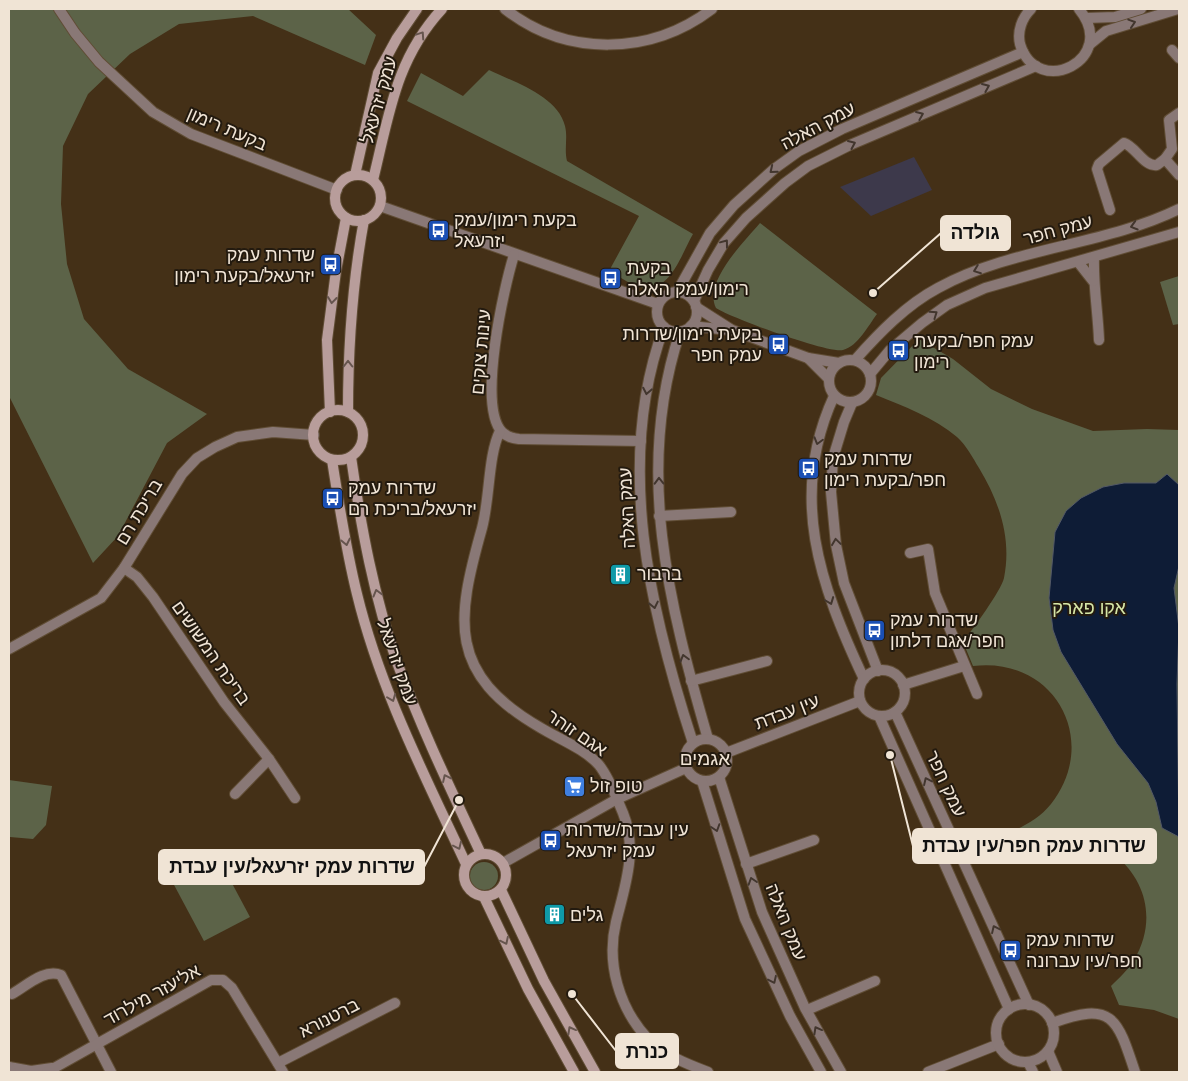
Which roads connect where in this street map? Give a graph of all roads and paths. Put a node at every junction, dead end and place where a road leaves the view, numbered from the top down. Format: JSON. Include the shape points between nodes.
{"nodes":[{"id":1,"x":59,"y":9,"type":"edge"},
{"id":2,"x":418,"y":9,"type":"edge"},
{"id":3,"x":442,"y":9,"type":"edge"},
{"id":4,"x":505,"y":9,"type":"edge"},
{"id":5,"x":712,"y":9,"type":"edge"},
{"id":6,"x":1030,"y":9,"type":"edge"},
{"id":7,"x":1079,"y":9,"type":"edge"},
{"id":8,"x":1141,"y":9,"type":"edge"},
{"id":9,"x":1178,"y":9,"type":"edge"},
{"id":10,"x":1086,"y":18,"type":"junction"},
{"id":11,"x":1090,"y":44,"type":"junction"},
{"id":12,"x":1172,"y":50,"type":"dead end"},
{"id":13,"x":1023,"y":52,"type":"junction"},
{"id":14,"x":1179,"y":58,"type":"edge"},
{"id":15,"x":1036,"y":66,"type":"junction"},
{"id":16,"x":1179,"y":113,"type":"edge"},
{"id":17,"x":1165,"y":159,"type":"junction"},
{"id":18,"x":355,"y":175,"type":"junction"},
{"id":19,"x":1179,"y":175,"type":"edge"},
{"id":20,"x":373,"y":180,"type":"junction"},
{"id":21,"x":337,"y":190,"type":"junction"},
{"id":22,"x":380,"y":206,"type":"junction"},
{"id":23,"x":1179,"y":209,"type":"edge"},
{"id":24,"x":1110,"y":210,"type":"dead end"},
{"id":25,"x":346,"y":218,"type":"junction"},
{"id":26,"x":364,"y":220,"type":"junction"},
{"id":27,"x":1179,"y":232,"type":"edge"},
{"id":28,"x":514,"y":255,"type":"junction"},
{"id":29,"x":1094,"y":258,"type":"junction"},
{"id":30,"x":1078,"y":262,"type":"junction"},
{"id":31,"x":1093,"y":281,"type":"junction"},
{"id":32,"x":677,"y":292,"type":"junction"},
{"id":33,"x":658,"y":304,"type":"junction"},
{"id":34,"x":695,"y":304,"type":"junction"},
{"id":35,"x":691,"y":326,"type":"junction"},
{"id":36,"x":664,"y":327,"type":"junction"},
{"id":37,"x":732,"y":330,"type":"junction"},
{"id":38,"x":680,"y":332,"type":"junction"},
{"id":39,"x":1099,"y":340,"type":"dead end"},
{"id":40,"x":808,"y":358,"type":"junction"},
{"id":41,"x":855,"y":360,"type":"junction"},
{"id":42,"x":839,"y":363,"type":"junction"},
{"id":43,"x":870,"y":374,"type":"junction"},
{"id":44,"x":829,"y":379,"type":"junction"},
{"id":45,"x":834,"y":396,"type":"junction"},
{"id":46,"x":852,"y":403,"type":"junction"},
{"id":47,"x":330,"y":412,"type":"junction"},
{"id":48,"x":348,"y":412,"type":"junction"},
{"id":49,"x":500,"y":431,"type":"junction"},
{"id":50,"x":314,"y":435,"type":"junction"},
{"id":51,"x":641,"y":441,"type":"junction"},
{"id":52,"x":350,"y":457,"type":"junction"},
{"id":53,"x":332,"y":460,"type":"junction"},
{"id":54,"x":731,"y":512,"type":"dead end"},
{"id":55,"x":659,"y":516,"type":"junction"},
{"id":56,"x":910,"y":553,"type":"dead end"},
{"id":57,"x":124,"y":568,"type":"junction"},
{"id":58,"x":9,"y":649,"type":"edge"},
{"id":59,"x":768,"y":661,"type":"dead end"},
{"id":60,"x":964,"y":666,"type":"junction"},
{"id":61,"x":878,"y":670,"type":"junction"},
{"id":62,"x":864,"y":678,"type":"junction"},
{"id":63,"x":691,"y":681,"type":"junction"},
{"id":64,"x":903,"y":685,"type":"junction"},
{"id":65,"x":977,"y":694,"type":"dead end"},
{"id":66,"x":860,"y":701,"type":"junction"},
{"id":67,"x":895,"y":712,"type":"junction"},
{"id":68,"x":879,"y":716,"type":"junction"},
{"id":69,"x":708,"y":739,"type":"junction"},
{"id":70,"x":693,"y":743,"type":"junction"},
{"id":71,"x":726,"y":752,"type":"junction"},
{"id":72,"x":269,"y":759,"type":"junction"},
{"id":73,"x":686,"y":768,"type":"junction"},
{"id":74,"x":719,"y":777,"type":"junction"},
{"id":75,"x":702,"y":781,"type":"junction"},
{"id":76,"x":235,"y":794,"type":"dead end"},
{"id":77,"x":295,"y":798,"type":"dead end"},
{"id":78,"x":617,"y":799,"type":"junction"},
{"id":79,"x":814,"y":840,"type":"dead end"},
{"id":80,"x":481,"y":854,"type":"junction"},
{"id":81,"x":503,"y":863,"type":"junction"},
{"id":82,"x":466,"y":864,"type":"junction"},
{"id":83,"x":746,"y":864,"type":"junction"},
{"id":84,"x":501,"y":890,"type":"junction"},
{"id":85,"x":484,"y":897,"type":"junction"},
{"id":86,"x":875,"y":981,"type":"dead end"},
{"id":87,"x":12,"y":994,"type":"dead end"},
{"id":88,"x":395,"y":1003,"type":"dead end"},
{"id":89,"x":1030,"y":1005,"type":"junction"},
{"id":90,"x":1009,"y":1009,"type":"junction"},
{"id":91,"x":807,"y":1010,"type":"junction"},
{"id":92,"x":1052,"y":1024,"type":"junction"},
{"id":93,"x":98,"y":1043,"type":"junction"},
{"id":94,"x":999,"y":1044,"type":"junction"},
{"id":95,"x":1048,"y":1051,"type":"junction"},
{"id":96,"x":1028,"y":1062,"type":"junction"},
{"id":97,"x":9,"y":1067,"type":"edge"},
{"id":98,"x":280,"y":1068,"type":"edge"},
{"id":99,"x":50,"y":1070,"type":"edge"},
{"id":100,"x":11,"y":1072,"type":"edge"},
{"id":101,"x":111,"y":1072,"type":"edge"},
{"id":102,"x":574,"y":1072,"type":"edge"},
{"id":103,"x":594,"y":1072,"type":"edge"},
{"id":104,"x":708,"y":1072,"type":"edge"},
{"id":105,"x":821,"y":1072,"type":"edge"},
{"id":106,"x":841,"y":1072,"type":"edge"},
{"id":107,"x":928,"y":1072,"type":"edge"},
{"id":108,"x":1032,"y":1072,"type":"edge"},
{"id":109,"x":1057,"y":1072,"type":"edge"},
{"id":110,"x":1135,"y":1072,"type":"edge"}],
"edges":[{"from":1,"to":21,"type":"street","name":"בקעת רימון","via":[[106,70],[154,112],[191,134]]},
{"from":2,"to":18,"type":"main road","name":"עמק יזרעאל","via":[[378,73]]},
{"from":20,"to":3,"type":"main road","name":"עמק יזרעאל","one_way":true,"via":[[398,81],[411,50]]},
{"from":4,"to":5,"type":"street","via":[[541,32],[572,42],[603,46],[638,43],[668,33]]},
{"from":6,"to":13,"type":"street","via":[[1019,30]]},
{"from":7,"to":10,"type":"street"},
{"from":8,"to":10,"type":"street","via":[[1115,17]]},
{"from":11,"to":9,"type":"street","one_way":true,"via":[[1106,31]]},
{"from":10,"to":11,"type":"street"},
{"from":11,"to":15,"type":"street","via":[[1080,61],[1065,70]]},
{"from":12,"to":14,"type":"street"},
{"from":13,"to":15,"type":"street"},
{"from":13,"to":32,"type":"street","name":"עמק האלה","one_way":true,"via":[[842,129],[799,151],[734,205],[710,233]]},
{"from":34,"to":15,"type":"street","name":"עמק האלה","one_way":true,"via":[[708,270],[724,243],[746,218],[808,166]]},
{"from":16,"to":17,"type":"street","via":[[1170,120],[1172,149]]},
{"from":17,"to":19,"type":"street"},
{"from":17,"to":24,"type":"street","via":[[1152,166],[1124,143],[1104,159],[1097,170]]},
{"from":18,"to":20,"type":"main road"},
{"from":18,"to":21,"type":"main road","via":[[344,180]]},
{"from":20,"to":22,"type":"main road","via":[[381,195]]},
{"from":21,"to":25,"type":"main road","via":[[337,206]]},
{"from":22,"to":26,"type":"main road","via":[[374,215]]},
{"from":22,"to":28,"type":"street"},
{"from":23,"to":41,"type":"street","name":"עמק חפר","one_way":true,"via":[[1139,225],[979,269],[937,288],[876,336]]},
{"from":25,"to":26,"type":"main road"},
{"from":25,"to":47,"type":"main road","one_way":true,"via":[[327,340]]},
{"from":48,"to":26,"type":"main road","one_way":true,"via":[[348,342],[354,275]]},
{"from":27,"to":29,"type":"street","name":"עמק חפר"},
{"from":28,"to":33,"type":"street"},
{"from":28,"to":49,"type":"street","name":"עינות צוקים","via":[[495,347],[492,408]]},
{"from":29,"to":30,"type":"street","name":"עמק חפר"},
{"from":29,"to":31,"type":"street"},
{"from":30,"to":31,"type":"street"},
{"from":43,"to":30,"type":"street","name":"עמק חפר","one_way":true,"via":[[890,350],[946,305],[985,288]]},
{"from":31,"to":39,"type":"street"},
{"from":32,"to":33,"type":"street","via":[[666,295]]},
{"from":32,"to":34,"type":"street","via":[[686,294]]},
{"from":33,"to":36,"type":"street","via":[[657,314]]},
{"from":34,"to":35,"type":"street","via":[[696,320]]},
{"from":34,"to":37,"type":"street"},
{"from":35,"to":37,"type":"street"},
{"from":35,"to":38,"type":"street"},
{"from":36,"to":38,"type":"street"},
{"from":36,"to":51,"type":"street","name":"עמק האלה","one_way":true,"via":[[655,351]]},
{"from":37,"to":40,"type":"street"},
{"from":55,"to":38,"type":"street","name":"עמק האלה","one_way":true,"via":[[658,442],[663,399]]},
{"from":40,"to":42,"type":"street"},
{"from":40,"to":44,"type":"street"},
{"from":41,"to":42,"type":"street"},
{"from":41,"to":43,"type":"street","via":[[862,363]]},
{"from":42,"to":44,"type":"street","via":[[833,367]]},
{"from":43,"to":46,"type":"street","via":[[872,380],[868,393]]},
{"from":44,"to":45,"type":"street"},
{"from":45,"to":46,"type":"street"},
{"from":45,"to":62,"type":"street","one_way":true,"via":[[814,455],[812,492],[816,548],[826,589]]},
{"from":61,"to":46,"type":"street","one_way":true,"via":[[844,583],[836,545],[831,492],[833,458]]},
{"from":47,"to":48,"type":"main road"},
{"from":47,"to":50,"type":"main road","via":[[318,421]]},
{"from":48,"to":52,"type":"main road","via":[[359,421],[363,434],[360,447]]},
{"from":49,"to":51,"type":"street","via":[[519,439]]},
{"from":49,"to":78,"type":"street","name":"אגם זוהר","via":[[493,448],[488,499],[464,598],[465,639],[482,678],[497,697],[515,712],[598,764]]},
{"from":50,"to":53,"type":"main road","via":[[321,453]]},
{"from":50,"to":57,"type":"street","name":"בריכת רם","via":[[272,432],[237,437],[198,458],[178,481]]},
{"from":51,"to":70,"type":"street","name":"עמק האלה","one_way":true,"via":[[642,517],[649,581],[665,654]]},
{"from":52,"to":53,"type":"main road"},
{"from":80,"to":52,"type":"main road","name":"עמק יזרעאל","one_way":true,"via":[[420,722],[398,663],[376,590]]},
{"from":53,"to":82,"type":"main road","name":"עמק יזרעאל","one_way":true,"via":[[357,595],[380,669],[403,729]]},
{"from":54,"to":55,"type":"street"},
{"from":63,"to":55,"type":"street","name":"עמק האלה","one_way":true,"via":[[666,578]]},
{"from":56,"to":60,"type":"street","via":[[928,549],[936,593]]},
{"from":57,"to":58,"type":"street","name":"בריכת רם","via":[[101,598]]},
{"from":57,"to":72,"type":"street","name":"בריכת המשושים","via":[[137,577],[224,702]]},
{"from":59,"to":63,"type":"street"},
{"from":60,"to":64,"type":"street"},
{"from":60,"to":65,"type":"street"},
{"from":61,"to":62,"type":"street"},
{"from":61,"to":64,"type":"street","via":[[896,675]]},
{"from":62,"to":66,"type":"street","via":[[859,688]]},
{"from":63,"to":69,"type":"street","name":"עמק האלה"},
{"from":64,"to":67,"type":"street","via":[[904,697]]},
{"from":66,"to":68,"type":"street","via":[[868,711]]},
{"from":66,"to":71,"type":"street","name":"עין עבדת"},
{"from":67,"to":68,"type":"street"},
{"from":89,"to":67,"type":"street","name":"עמק חפר","one_way":true},
{"from":68,"to":90,"type":"street","name":"עמק חפר"},
{"from":69,"to":70,"type":"street"},
{"from":69,"to":71,"type":"street","via":[[719,743]]},
{"from":70,"to":73,"type":"street","via":[[685,754]]},
{"from":71,"to":74,"type":"street","via":[[727,763]]},
{"from":72,"to":76,"type":"street"},
{"from":72,"to":77,"type":"street","name":"בריכת המשושים"},
{"from":73,"to":75,"type":"street","via":[[690,775]]},
{"from":73,"to":78,"type":"street"},
{"from":74,"to":75,"type":"street"},
{"from":74,"to":83,"type":"street","name":"עמק האלה"},
{"from":75,"to":105,"type":"street","name":"עמק האלה","one_way":true,"via":[[745,918],[790,1016]]},
{"from":78,"to":81,"type":"street"},
{"from":78,"to":104,"type":"street","name":"אגם זוהר","via":[[626,824],[630,851],[629,875],[612,942],[616,983],[633,1020],[648,1039],[682,1062]]},
{"from":79,"to":83,"type":"street"},
{"from":80,"to":81,"type":"main road","via":[[493,855]]},
{"from":80,"to":82,"type":"main road"},
{"from":81,"to":84,"type":"main road","via":[[506,877]]},
{"from":82,"to":85,"type":"main road","via":[[463,874],[467,887]]},
{"from":91,"to":83,"type":"street","name":"עמק האלה","one_way":true,"via":[[762,912]]},
{"from":84,"to":85,"type":"main road"},
{"from":103,"to":84,"type":"main road","one_way":true,"via":[[544,981]]},
{"from":85,"to":102,"type":"main road","one_way":true,"via":[[528,989]]},
{"from":86,"to":91,"type":"street"},
{"from":87,"to":93,"type":"street","via":[[47,973],[61,975]]},
{"from":88,"to":98,"type":"street","name":"ברטנורא"},
{"from":89,"to":90,"type":"street"},
{"from":89,"to":92,"type":"street","via":[[1044,1011]]},
{"from":90,"to":94,"type":"street","via":[[998,1025]]},
{"from":106,"to":91,"type":"street","name":"עמק האלה","one_way":true},
{"from":92,"to":95,"type":"street","via":[[1054,1033]]},
{"from":92,"to":110,"type":"street","via":[[1090,1012],[1109,1019],[1122,1036]]},
{"from":93,"to":98,"type":"street","name":"אליעזר מילרוד","via":[[212,980],[223,980],[232,988]]},
{"from":93,"to":99,"type":"street","name":"אליעזר מילרוד"},
{"from":93,"to":101,"type":"street"},
{"from":94,"to":96,"type":"street","via":[[1014,1060]]},
{"from":94,"to":107,"type":"street"},
{"from":95,"to":96,"type":"street"},
{"from":95,"to":109,"type":"street"},
{"from":96,"to":108,"type":"street"},
{"from":97,"to":99,"type":"street","name":"אליעזר מילרוד"},
{"from":97,"to":100,"type":"street"}]}
